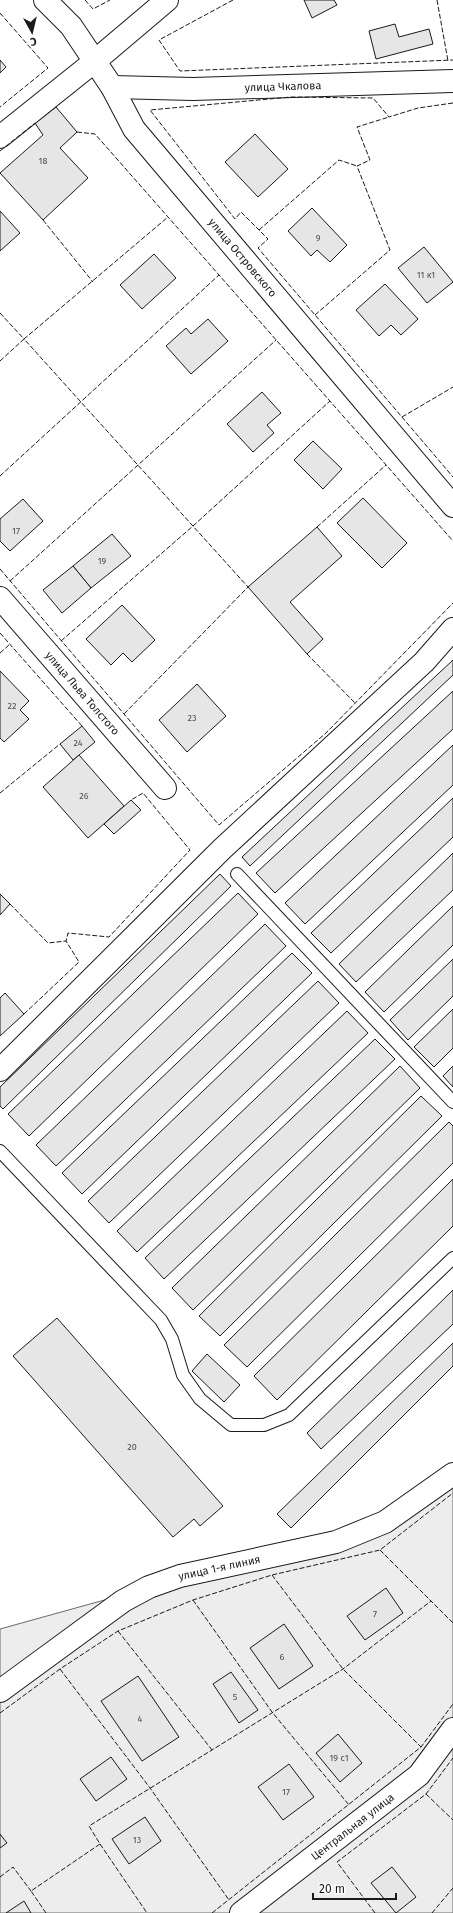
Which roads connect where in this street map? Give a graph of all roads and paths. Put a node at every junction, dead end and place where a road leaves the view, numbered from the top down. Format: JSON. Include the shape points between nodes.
{"nodes":[{"id":1,"x":45,"y":0,"type":"edge"},
{"id":2,"x":167,"y":0,"type":"edge"},
{"id":3,"x":95,"y":61,"type":"junction"},
{"id":4,"x":453,"y":81,"type":"edge"},
{"id":5,"x":112,"y":87,"type":"junction"},
{"id":6,"x":0,"y":137,"type":"edge"},
{"id":7,"x":453,"y":506,"type":"edge"},
{"id":8,"x":0,"y":598,"type":"edge"},
{"id":9,"x":453,"y":629,"type":"edge"},
{"id":10,"x":165,"y":788,"type":"dead end"},
{"id":11,"x":237,"y":874,"type":"dead end"},
{"id":12,"x":0,"y":1070,"type":"edge"},
{"id":13,"x":453,"y":1102,"type":"edge"},
{"id":14,"x":0,"y":1151,"type":"edge"},
{"id":15,"x":453,"y":1258,"type":"edge"},
{"id":16,"x":453,"y":1474,"type":"edge"},
{"id":17,"x":0,"y":1691,"type":"edge"},
{"id":18,"x":453,"y":1729,"type":"edge"},
{"id":19,"x":241,"y":1913,"type":"edge"}],
"edges":[{"from":1,"to":3,"type":"street","name":"улица Островского","via":[[71,26]]},
{"from":2,"to":3,"type":"street"},
{"from":3,"to":5,"type":"street","name":"улица Островского"},
{"from":3,"to":6,"type":"street"},
{"from":4,"to":5,"type":"street","name":"улица Чкалова","via":[[193,89]]},
{"from":5,"to":7,"type":"street","name":"улица Островского","via":[[134,129]]},
{"from":8,"to":10,"type":"street","name":"улица Льва Толстого"},
{"from":9,"to":12,"type":"street","via":[[424,662],[222,849]]},
{"from":11,"to":13,"type":"lane"},
{"from":14,"to":15,"type":"lane","via":[[161,1320],[172,1339],[183,1375],[200,1399],[231,1425],[264,1425],[289,1415]]},
{"from":16,"to":17,"type":"street","name":"улица 1-я линия","via":[[384,1522],[336,1542],[180,1576],[149,1587],[123,1601]]},
{"from":18,"to":19,"type":"street","name":"Центральная улица","via":[[419,1775]]}]}
